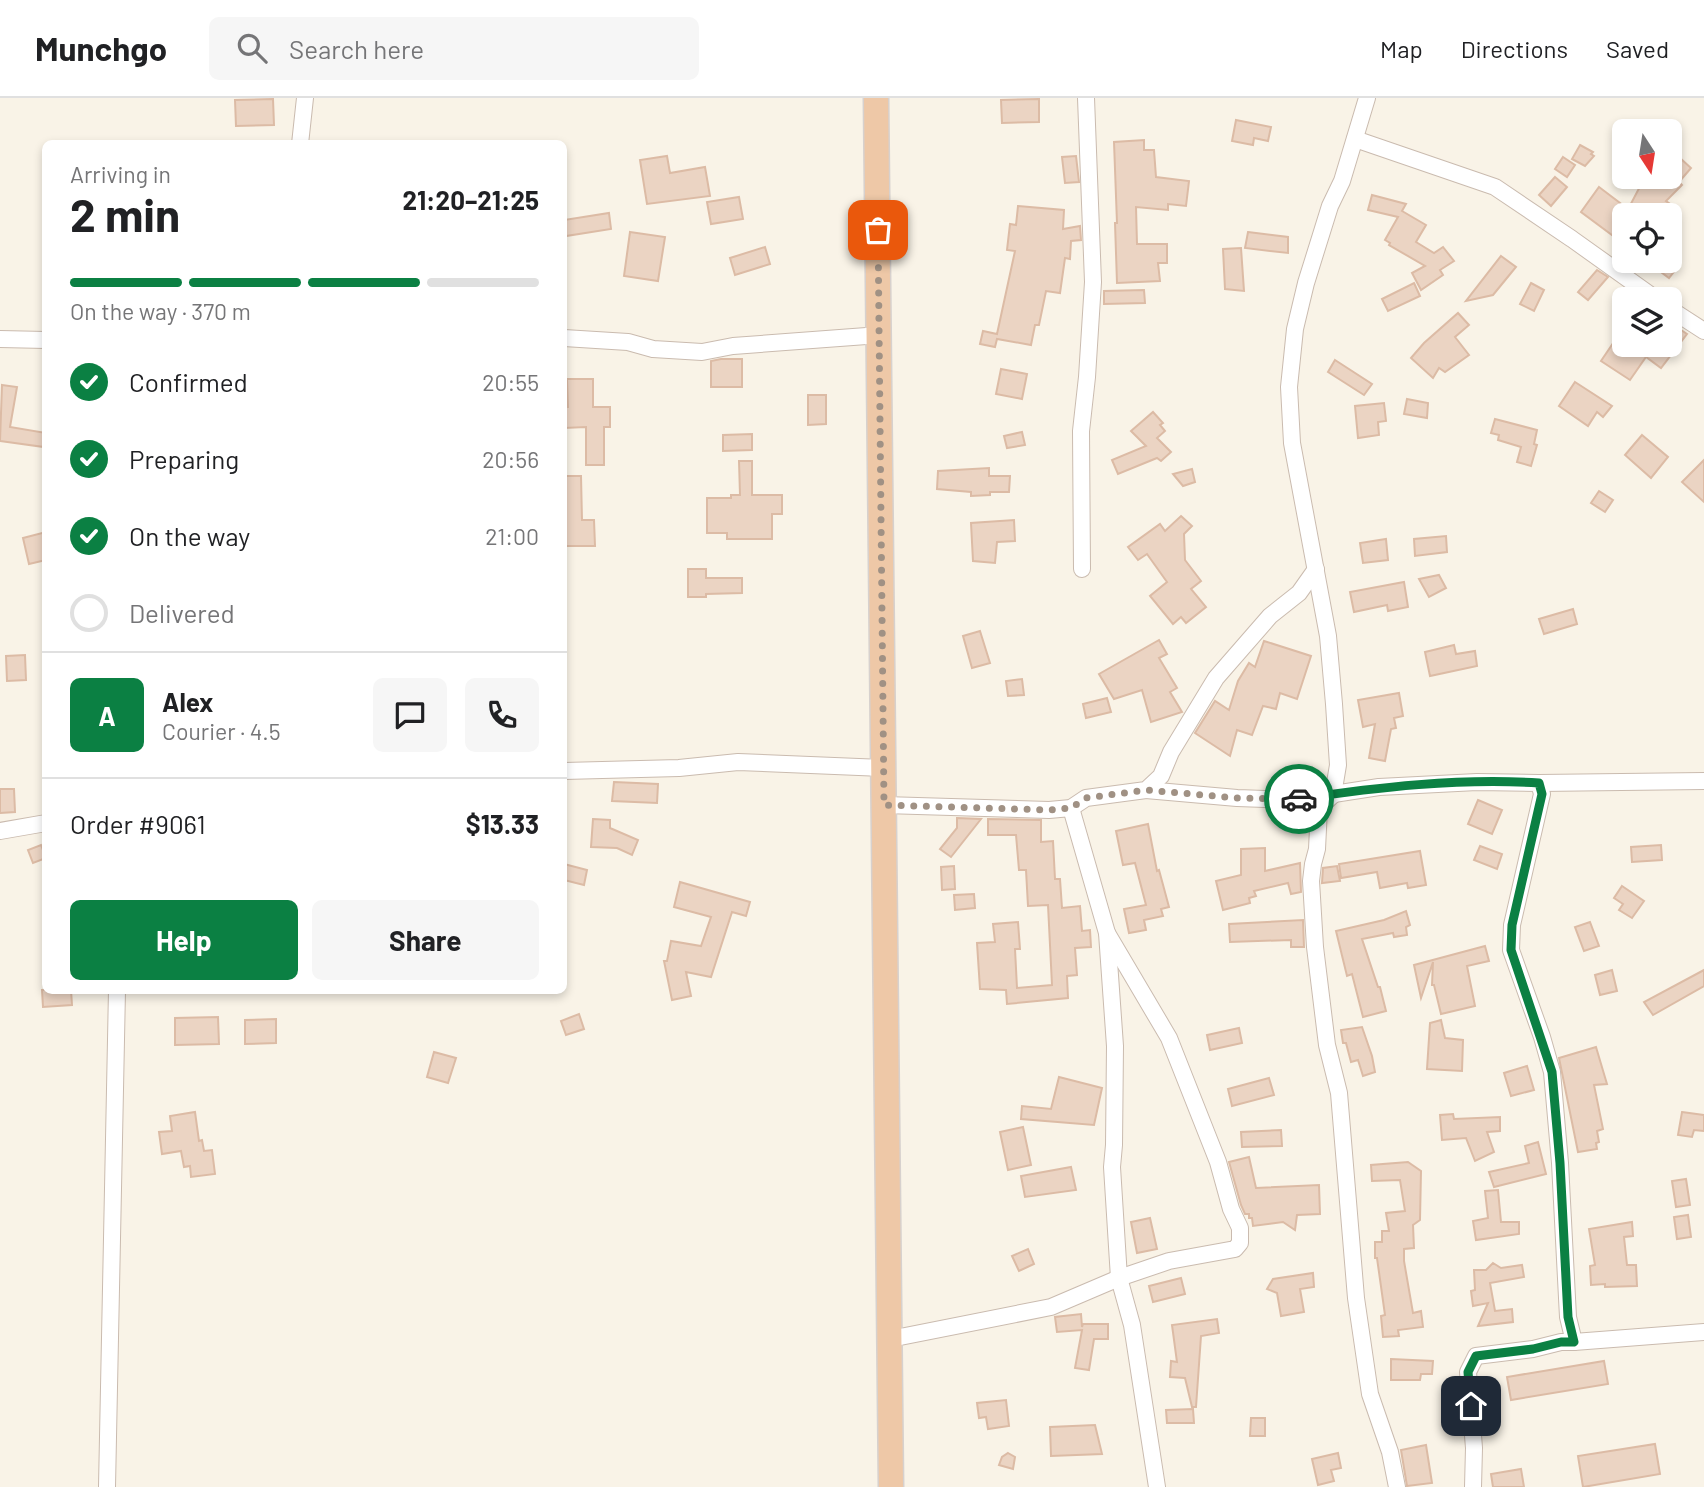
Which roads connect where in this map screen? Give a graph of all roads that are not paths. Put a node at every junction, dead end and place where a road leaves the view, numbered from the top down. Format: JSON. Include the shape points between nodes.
{"nodes":[{"id":1,"x":305,"y":98,"type":"edge"},
{"id":2,"x":876,"y":98,"type":"edge"},
{"id":3,"x":1086,"y":98,"type":"edge"},
{"id":4,"x":1367,"y":98,"type":"edge"},
{"id":5,"x":1355,"y":139,"type":"junction"},
{"id":6,"x":300,"y":140,"type":"edge"},
{"id":7,"x":1639,"y":287,"type":"edge"},
{"id":8,"x":1682,"y":317,"type":"edge"},
{"id":9,"x":1704,"y":331,"type":"edge"},
{"id":10,"x":880,"y":335,"type":"junction"},
{"id":11,"x":567,"y":338,"type":"edge"},
{"id":12,"x":0,"y":339,"type":"edge"},
{"id":13,"x":42,"y":340,"type":"edge"},
{"id":14,"x":1082,"y":569,"type":"dead end"},
{"id":15,"x":1316,"y":569,"type":"junction"},
{"id":16,"x":883,"y":768,"type":"junction"},
{"id":17,"x":567,"y":771,"type":"edge"},
{"id":18,"x":1704,"y":780,"type":"edge"},
{"id":19,"x":1539,"y":783,"type":"junction"},
{"id":20,"x":1146,"y":790,"type":"junction"},
{"id":21,"x":1333,"y":794,"type":"junction"},
{"id":22,"x":884,"y":805,"type":"junction"},
{"id":23,"x":1071,"y":808,"type":"junction"},
{"id":24,"x":42,"y":825,"type":"edge"},
{"id":25,"x":0,"y":831,"type":"edge"},
{"id":26,"x":1107,"y":933,"type":"junction"},
{"id":27,"x":117,"y":994,"type":"edge"},
{"id":28,"x":1119,"y":1278,"type":"junction"},
{"id":29,"x":1704,"y":1332,"type":"edge"},
{"id":30,"x":890,"y":1339,"type":"junction"},
{"id":31,"x":1574,"y":1342,"type":"junction"},
{"id":32,"x":107,"y":1487,"type":"edge"},
{"id":33,"x":891,"y":1487,"type":"edge"},
{"id":34,"x":1157,"y":1487,"type":"edge"},
{"id":35,"x":1398,"y":1487,"type":"edge"},
{"id":36,"x":1473,"y":1487,"type":"edge"}],
"edges":[{"from":1,"to":6,"type":"street"},
{"from":2,"to":10,"type":"highway"},
{"from":3,"to":14,"type":"street","via":[[1094,282],[1081,431]]},
{"from":4,"to":5,"type":"street"},
{"from":5,"to":7,"type":"street","via":[[1494,187]]},
{"from":5,"to":15,"type":"street","via":[[1306,283],[1295,328],[1289,387],[1292,443]]},
{"from":8,"to":9,"type":"street"},
{"from":10,"to":11,"type":"street","via":[[702,352]]},
{"from":10,"to":16,"type":"highway"},
{"from":12,"to":13,"type":"street"},
{"from":15,"to":20,"type":"street","via":[[1299,593],[1270,616],[1216,678],[1161,776]]},
{"from":15,"to":21,"type":"street","via":[[1334,704],[1338,765]]},
{"from":16,"to":17,"type":"street","via":[[738,762]]},
{"from":16,"to":22,"type":"highway"},
{"from":18,"to":19,"type":"street"},
{"from":19,"to":21,"type":"street","via":[[1477,782]]},
{"from":19,"to":31,"type":"street","via":[[1542,794],[1512,925],[1511,950],[1552,1072],[1568,1317]]},
{"from":20,"to":21,"type":"street","via":[[1295,800]]},
{"from":20,"to":23,"type":"street","via":[[1086,798]]},
{"from":21,"to":35,"type":"street","via":[[1319,808],[1311,881],[1315,947],[1327,1045],[1339,1093],[1362,1352]]},
{"from":22,"to":23,"type":"street"},
{"from":22,"to":30,"type":"highway"},
{"from":23,"to":26,"type":"street"},
{"from":24,"to":25,"type":"street"},
{"from":26,"to":28,"type":"street","via":[[1115,1046],[1112,1167]]},
{"from":26,"to":28,"type":"street","via":[[1169,1038],[1240,1228],[1236,1249],[1169,1261]]},
{"from":27,"to":32,"type":"street"},
{"from":28,"to":30,"type":"street","via":[[1051,1307]]},
{"from":28,"to":34,"type":"street","via":[[1132,1325]]},
{"from":29,"to":31,"type":"street"},
{"from":30,"to":33,"type":"highway"},
{"from":31,"to":36,"type":"street","via":[[1476,1356],[1468,1372]]}]}
